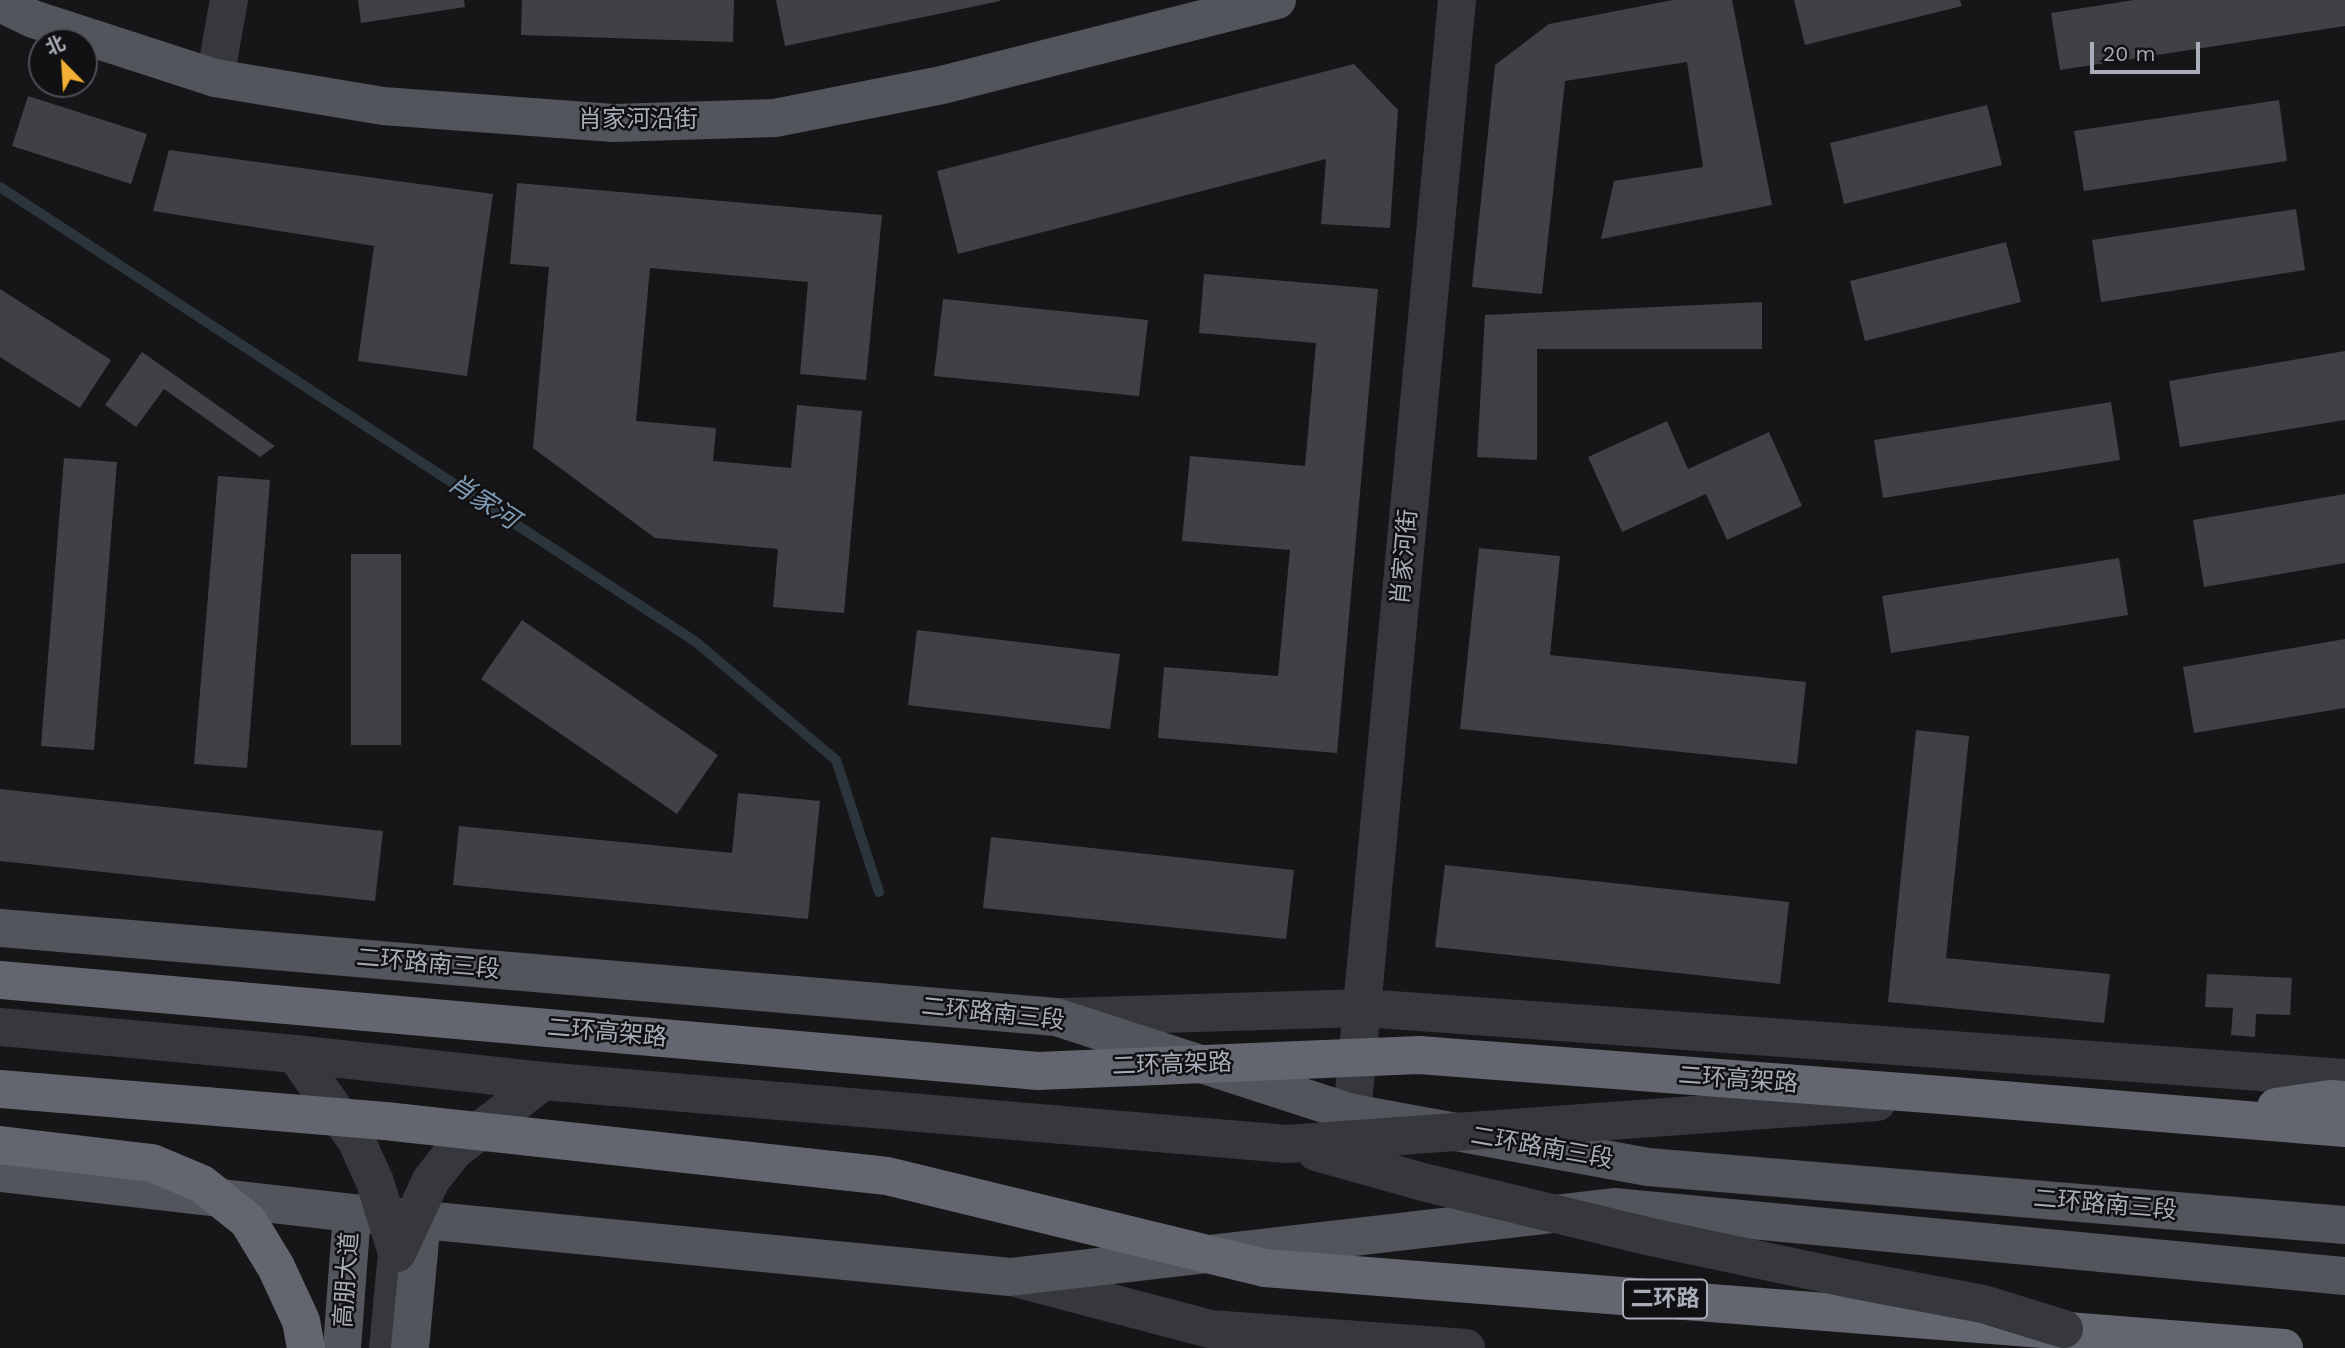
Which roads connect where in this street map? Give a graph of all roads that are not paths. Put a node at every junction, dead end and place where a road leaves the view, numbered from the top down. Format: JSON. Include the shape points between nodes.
{"nodes":[{"id":1,"x":229,"y":0,"type":"edge"},
{"id":2,"x":1277,"y":0,"type":"edge"},
{"id":3,"x":1457,"y":0,"type":"edge"},
{"id":4,"x":0,"y":3,"type":"edge"},
{"id":5,"x":215,"y":78,"type":"junction"},
{"id":6,"x":0,"y":928,"type":"edge"},
{"id":7,"x":0,"y":980,"type":"edge"},
{"id":8,"x":1363,"y":1008,"type":"junction"},
{"id":9,"x":1056,"y":1017,"type":"junction"},
{"id":10,"x":0,"y":1027,"type":"edge"},
{"id":11,"x":295,"y":1054,"type":"junction"},
{"id":12,"x":2345,"y":1078,"type":"edge"},
{"id":13,"x":542,"y":1081,"type":"junction"},
{"id":14,"x":0,"y":1088,"type":"edge"},
{"id":15,"x":1954,"y":1096,"type":"junction"},
{"id":16,"x":2345,"y":1100,"type":"edge"},
{"id":17,"x":1352,"y":1113,"type":"junction"},
{"id":18,"x":2215,"y":1117,"type":"junction"},
{"id":19,"x":2345,"y":1128,"type":"edge"},
{"id":20,"x":1287,"y":1144,"type":"junction"},
{"id":21,"x":0,"y":1145,"type":"edge"},
{"id":22,"x":0,"y":1174,"type":"edge"},
{"id":23,"x":352,"y":1213,"type":"junction"},
{"id":24,"x":422,"y":1219,"type":"junction"},
{"id":25,"x":2345,"y":1225,"type":"edge"},
{"id":26,"x":397,"y":1253,"type":"junction"},
{"id":27,"x":2345,"y":1276,"type":"edge"},
{"id":28,"x":1010,"y":1277,"type":"junction"},
{"id":29,"x":2078,"y":1339,"type":"edge"},
{"id":30,"x":306,"y":1348,"type":"edge"},
{"id":31,"x":342,"y":1348,"type":"edge"},
{"id":32,"x":388,"y":1348,"type":"edge"},
{"id":33,"x":410,"y":1348,"type":"edge"},
{"id":34,"x":1466,"y":1348,"type":"edge"},
{"id":35,"x":2284,"y":1348,"type":"edge"}],
"edges":[{"from":1,"to":5,"type":"street"},
{"from":2,"to":5,"type":"main road","name":"肖家河沿街","via":[[942,85],[775,118],[559,119],[383,106]]},
{"from":3,"to":8,"type":"street","name":"肖家河街"},
{"from":4,"to":5,"type":"main road","name":"肖家河沿街","via":[[33,19]]},
{"from":6,"to":9,"type":"main road","name":"二环路南三段"},
{"from":7,"to":15,"type":"highway","name":"二环高架路","bridge":true,"via":[[1038,1071],[1419,1055]]},
{"from":8,"to":9,"type":"street"},
{"from":8,"to":12,"type":"street"},
{"from":8,"to":17,"type":"street","name":"肖家河街"},
{"from":9,"to":17,"type":"main road","name":"二环路南三段"},
{"from":10,"to":11,"type":"street"},
{"from":11,"to":13,"type":"street"},
{"from":11,"to":26,"type":"street","bridge":true,"via":[[356,1140],[375,1182]]},
{"from":13,"to":20,"type":"street","bridge":true},
{"from":13,"to":26,"type":"street","bridge":true,"via":[[454,1151],[431,1180]]},
{"from":14,"to":29,"type":"highway","number":"二环路","bridge":true,"via":[[385,1121],[887,1176],[1265,1268]]},
{"from":15,"to":18,"type":"highway","name":"二环高架路"},
{"from":15,"to":20,"type":"street","bridge":true},
{"from":16,"to":18,"type":"highway"},
{"from":17,"to":25,"type":"main road","name":"二环路南三段","via":[[1648,1167]]},
{"from":18,"to":19,"type":"highway","name":"二环高架路"},
{"from":20,"to":29,"type":"street","bridge":true,"via":[[1651,1237],[1983,1304]]},
{"from":21,"to":30,"type":"highway","bridge":true,"via":[[152,1163],[202,1184],[248,1221],[301,1321]]},
{"from":22,"to":23,"type":"main road","name":"二环路南三段"},
{"from":23,"to":24,"type":"main road","name":"二环路南三段"},
{"from":23,"to":31,"type":"main road","name":"高朋大道"},
{"from":24,"to":28,"type":"main road","name":"二环路南三段"},
{"from":24,"to":33,"type":"main road"},
{"from":26,"to":32,"type":"street"},
{"from":27,"to":28,"type":"main road","name":"二环路南三段","via":[[1614,1207]]},
{"from":28,"to":34,"type":"street","via":[[1210,1329]]},
{"from":29,"to":35,"type":"highway"}]}
